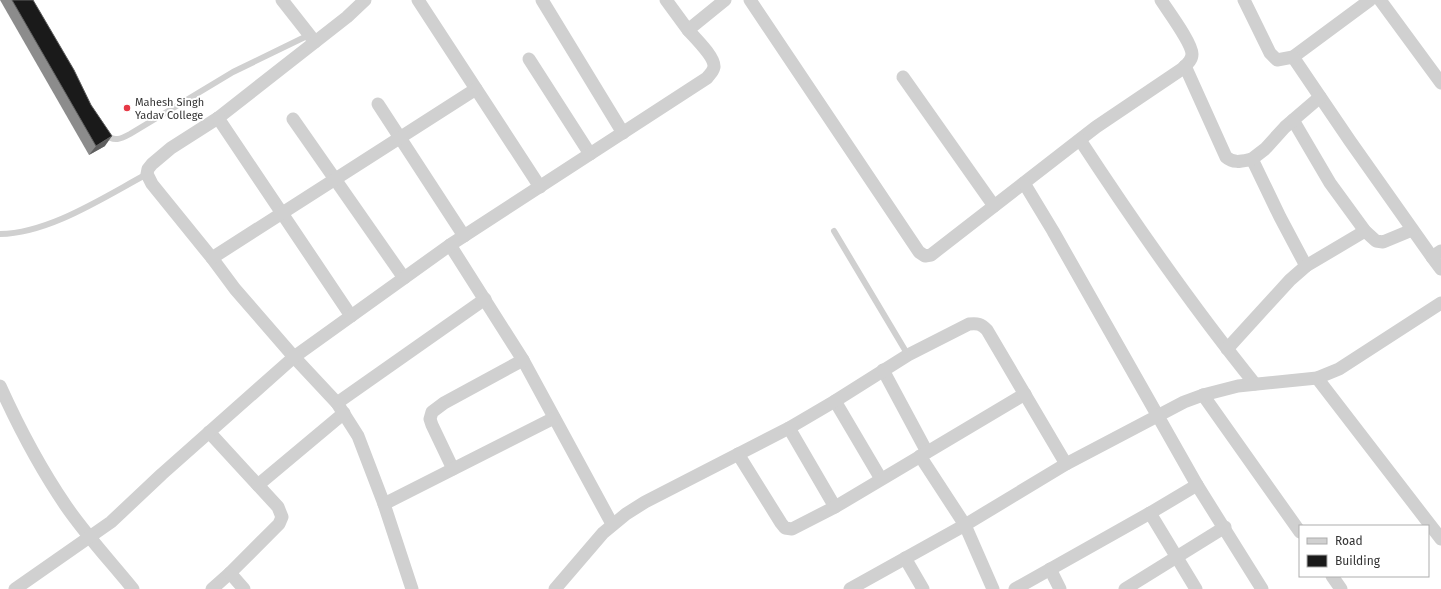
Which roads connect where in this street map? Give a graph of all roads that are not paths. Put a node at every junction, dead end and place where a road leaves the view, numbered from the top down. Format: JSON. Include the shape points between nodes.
{"nodes":[{"id":1,"x":282,"y":0,"type":"edge"},
{"id":2,"x":418,"y":0,"type":"edge"},
{"id":3,"x":542,"y":0,"type":"edge"},
{"id":4,"x":666,"y":0,"type":"edge"},
{"id":5,"x":725,"y":0,"type":"edge"},
{"id":6,"x":750,"y":0,"type":"edge"},
{"id":7,"x":1161,"y":0,"type":"edge"},
{"id":8,"x":1244,"y":0,"type":"edge"},
{"id":9,"x":1370,"y":0,"type":"edge"},
{"id":10,"x":1380,"y":0,"type":"edge"},
{"id":11,"x":357,"y":3,"type":"edge"},
{"id":12,"x":688,"y":30,"type":"junction"},
{"id":13,"x":312,"y":39,"type":"junction"},
{"id":14,"x":1293,"y":57,"type":"junction"},
{"id":15,"x":529,"y":59,"type":"dead end"},
{"id":16,"x":1185,"y":66,"type":"junction"},
{"id":17,"x":903,"y":76,"type":"dead end"},
{"id":18,"x":1441,"y":83,"type":"edge"},
{"id":19,"x":476,"y":90,"type":"junction"},
{"id":20,"x":1320,"y":97,"type":"junction"},
{"id":21,"x":378,"y":104,"type":"dead end"},
{"id":22,"x":218,"y":118,"type":"junction"},
{"id":23,"x":293,"y":119,"type":"dead end"},
{"id":24,"x":1293,"y":120,"type":"junction"},
{"id":25,"x":99,"y":129,"type":"edge"},
{"id":26,"x":623,"y":133,"type":"junction"},
{"id":27,"x":400,"y":137,"type":"junction"},
{"id":28,"x":1080,"y":140,"type":"junction"},
{"id":29,"x":590,"y":154,"type":"junction"},
{"id":30,"x":1252,"y":159,"type":"junction"},
{"id":31,"x":147,"y":174,"type":"junction"},
{"id":32,"x":335,"y":180,"type":"junction"},
{"id":33,"x":1024,"y":183,"type":"junction"},
{"id":34,"x":540,"y":188,"type":"junction"},
{"id":35,"x":994,"y":206,"type":"junction"},
{"id":36,"x":282,"y":214,"type":"junction"},
{"id":37,"x":1412,"y":230,"type":"junction"},
{"id":38,"x":834,"y":231,"type":"dead end"},
{"id":39,"x":1365,"y":231,"type":"junction"},
{"id":40,"x":0,"y":234,"type":"edge"},
{"id":41,"x":464,"y":236,"type":"junction"},
{"id":42,"x":450,"y":245,"type":"junction"},
{"id":43,"x":1436,"y":254,"type":"edge"},
{"id":44,"x":212,"y":258,"type":"junction"},
{"id":45,"x":1306,"y":266,"type":"junction"},
{"id":46,"x":1441,"y":269,"type":"edge"},
{"id":47,"x":404,"y":278,"type":"junction"},
{"id":48,"x":485,"y":299,"type":"junction"},
{"id":49,"x":1441,"y":303,"type":"edge"},
{"id":50,"x":351,"y":316,"type":"junction"},
{"id":51,"x":1227,"y":349,"type":"junction"},
{"id":52,"x":908,"y":355,"type":"junction"},
{"id":53,"x":294,"y":357,"type":"junction"},
{"id":54,"x":523,"y":360,"type":"junction"},
{"id":55,"x":883,"y":370,"type":"junction"},
{"id":56,"x":1317,"y":378,"type":"junction"},
{"id":57,"x":1255,"y":384,"type":"junction"},
{"id":58,"x":0,"y":386,"type":"edge"},
{"id":59,"x":1025,"y":394,"type":"junction"},
{"id":60,"x":1203,"y":395,"type":"junction"},
{"id":61,"x":835,"y":401,"type":"junction"},
{"id":62,"x":341,"y":408,"type":"junction"},
{"id":63,"x":1157,"y":415,"type":"junction"},
{"id":64,"x":554,"y":418,"type":"junction"},
{"id":65,"x":789,"y":428,"type":"junction"},
{"id":66,"x":209,"y":432,"type":"junction"},
{"id":67,"x":738,"y":454,"type":"junction"},
{"id":68,"x":923,"y":454,"type":"junction"},
{"id":69,"x":1066,"y":464,"type":"junction"},
{"id":70,"x":453,"y":469,"type":"junction"},
{"id":71,"x":881,"y":479,"type":"junction"},
{"id":72,"x":258,"y":485,"type":"junction"},
{"id":73,"x":1197,"y":485,"type":"junction"},
{"id":74,"x":384,"y":504,"type":"junction"},
{"id":75,"x":835,"y":507,"type":"junction"},
{"id":76,"x":1150,"y":513,"type":"junction"},
{"id":77,"x":612,"y":524,"type":"junction"},
{"id":78,"x":965,"y":525,"type":"junction"},
{"id":79,"x":1225,"y":527,"type":"junction"},
{"id":80,"x":1299,"y":531,"type":"edge"},
{"id":81,"x":90,"y":537,"type":"junction"},
{"id":82,"x":1441,"y":539,"type":"edge"},
{"id":83,"x":1177,"y":557,"type":"junction"},
{"id":84,"x":904,"y":558,"type":"junction"},
{"id":85,"x":1050,"y":569,"type":"junction"},
{"id":86,"x":230,"y":573,"type":"junction"},
{"id":87,"x":1333,"y":577,"type":"edge"},
{"id":88,"x":15,"y":589,"type":"edge"},
{"id":89,"x":133,"y":589,"type":"edge"},
{"id":90,"x":212,"y":589,"type":"edge"},
{"id":91,"x":244,"y":589,"type":"edge"},
{"id":92,"x":412,"y":589,"type":"edge"},
{"id":93,"x":556,"y":589,"type":"edge"},
{"id":94,"x":850,"y":589,"type":"edge"},
{"id":95,"x":923,"y":589,"type":"edge"},
{"id":96,"x":993,"y":589,"type":"edge"},
{"id":97,"x":1014,"y":589,"type":"edge"},
{"id":98,"x":1060,"y":589,"type":"edge"},
{"id":99,"x":1125,"y":589,"type":"edge"},
{"id":100,"x":1196,"y":589,"type":"edge"},
{"id":101,"x":1262,"y":589,"type":"edge"},
{"id":102,"x":1341,"y":589,"type":"edge"}],
"edges":[{"from":1,"to":13,"type":"street"},
{"from":2,"to":19,"type":"street"},
{"from":3,"to":26,"type":"street"},
{"from":4,"to":12,"type":"street"},
{"from":5,"to":12,"type":"street"},
{"from":6,"to":35,"type":"street","via":[[919,252],[925,256],[931,254]]},
{"from":7,"to":16,"type":"street","via":[[1190,46],[1192,55]]},
{"from":8,"to":14,"type":"street","via":[[1273,57],[1277,60]]},
{"from":9,"to":14,"type":"street"},
{"from":10,"to":18,"type":"street"},
{"from":11,"to":13,"type":"street"},
{"from":12,"to":26,"type":"street","via":[[712,59],[712,72],[707,78]]},
{"from":13,"to":22,"type":"street"},
{"from":13,"to":25,"type":"lane","via":[[239,69],[120,139],[114,140]]},
{"from":14,"to":20,"type":"street"},
{"from":15,"to":29,"type":"street"},
{"from":16,"to":28,"type":"street"},
{"from":16,"to":30,"type":"street","via":[[1226,157],[1236,162]]},
{"from":17,"to":35,"type":"street"},
{"from":19,"to":27,"type":"street"},
{"from":19,"to":34,"type":"street"},
{"from":20,"to":24,"type":"street"},
{"from":20,"to":37,"type":"street"},
{"from":21,"to":27,"type":"street"},
{"from":22,"to":31,"type":"street","via":[[171,148],[152,164]]},
{"from":22,"to":36,"type":"street"},
{"from":23,"to":32,"type":"street"},
{"from":24,"to":30,"type":"street"},
{"from":24,"to":39,"type":"street","via":[[1322,172]]},
{"from":26,"to":29,"type":"street"},
{"from":27,"to":32,"type":"street"},
{"from":27,"to":41,"type":"street"},
{"from":28,"to":33,"type":"street"},
{"from":28,"to":51,"type":"street","via":[[1149,243]]},
{"from":29,"to":34,"type":"street"},
{"from":30,"to":45,"type":"street"},
{"from":31,"to":40,"type":"lane","via":[[67,217],[41,226]]},
{"from":31,"to":44,"type":"street","via":[[152,184]]},
{"from":32,"to":36,"type":"street"},
{"from":32,"to":47,"type":"street"},
{"from":33,"to":35,"type":"street"},
{"from":33,"to":63,"type":"street"},
{"from":34,"to":41,"type":"street"},
{"from":36,"to":44,"type":"street"},
{"from":36,"to":50,"type":"street"},
{"from":37,"to":39,"type":"street","via":[[1383,242],[1376,241]]},
{"from":37,"to":43,"type":"street"},
{"from":38,"to":52,"type":"lane"},
{"from":39,"to":45,"type":"street"},
{"from":41,"to":42,"type":"street"},
{"from":42,"to":47,"type":"street"},
{"from":42,"to":48,"type":"street"},
{"from":43,"to":46,"type":"street"},
{"from":44,"to":53,"type":"street","via":[[235,290]]},
{"from":45,"to":51,"type":"street"},
{"from":47,"to":50,"type":"street"},
{"from":48,"to":54,"type":"street"},
{"from":48,"to":62,"type":"street"},
{"from":49,"to":56,"type":"street","via":[[1339,369]]},
{"from":50,"to":53,"type":"street"},
{"from":51,"to":57,"type":"street"},
{"from":52,"to":55,"type":"street"},
{"from":52,"to":59,"type":"street","via":[[969,324],[977,323],[988,330]]},
{"from":53,"to":62,"type":"street"},
{"from":53,"to":66,"type":"street"},
{"from":54,"to":64,"type":"street"},
{"from":54,"to":70,"type":"street","via":[[432,412],[430,419]]},
{"from":55,"to":61,"type":"street"},
{"from":55,"to":68,"type":"street"},
{"from":56,"to":57,"type":"street"},
{"from":56,"to":82,"type":"street"},
{"from":57,"to":60,"type":"street"},
{"from":58,"to":81,"type":"street","via":[[37,462],[66,507]]},
{"from":59,"to":68,"type":"street"},
{"from":59,"to":69,"type":"street"},
{"from":60,"to":63,"type":"street"},
{"from":60,"to":80,"type":"street"},
{"from":61,"to":65,"type":"street"},
{"from":61,"to":71,"type":"street"},
{"from":62,"to":72,"type":"street"},
{"from":62,"to":74,"type":"street","via":[[358,436]]},
{"from":63,"to":69,"type":"street"},
{"from":63,"to":73,"type":"street"},
{"from":64,"to":70,"type":"street"},
{"from":64,"to":77,"type":"street"},
{"from":65,"to":67,"type":"street"},
{"from":65,"to":75,"type":"street"},
{"from":66,"to":72,"type":"street"},
{"from":66,"to":81,"type":"street","via":[[111,522]]},
{"from":67,"to":75,"type":"street","via":[[785,528],[792,529],[802,525]]},
{"from":67,"to":77,"type":"street","via":[[645,502]]},
{"from":68,"to":71,"type":"street"},
{"from":68,"to":78,"type":"street"},
{"from":69,"to":78,"type":"street"},
{"from":70,"to":74,"type":"street"},
{"from":71,"to":75,"type":"street"},
{"from":72,"to":86,"type":"street","via":[[278,507],[282,517],[279,524]]},
{"from":73,"to":76,"type":"street"},
{"from":73,"to":79,"type":"street"},
{"from":74,"to":92,"type":"street"},
{"from":76,"to":83,"type":"street"},
{"from":76,"to":85,"type":"street"},
{"from":77,"to":93,"type":"street"},
{"from":78,"to":84,"type":"street"},
{"from":78,"to":96,"type":"street"},
{"from":79,"to":83,"type":"street"},
{"from":79,"to":101,"type":"street"},
{"from":81,"to":88,"type":"street"},
{"from":81,"to":89,"type":"street"},
{"from":83,"to":99,"type":"street"},
{"from":83,"to":100,"type":"street"},
{"from":84,"to":94,"type":"street"},
{"from":84,"to":95,"type":"street"},
{"from":85,"to":97,"type":"street"},
{"from":85,"to":98,"type":"street"},
{"from":86,"to":90,"type":"street"},
{"from":86,"to":91,"type":"street"},
{"from":87,"to":102,"type":"street"}]}
